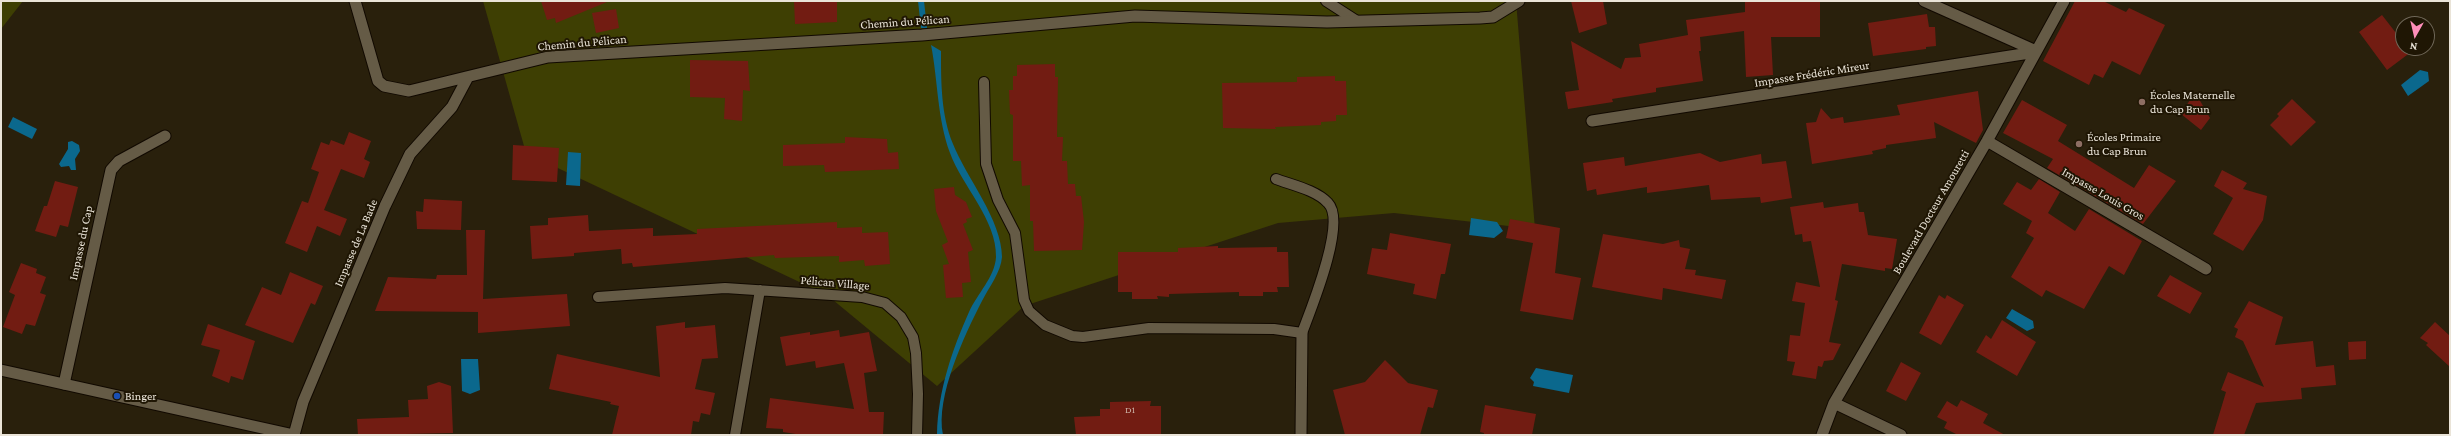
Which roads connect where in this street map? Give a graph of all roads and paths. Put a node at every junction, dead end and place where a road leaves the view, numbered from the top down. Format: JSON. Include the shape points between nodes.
{"nodes":[{"id":1,"x":355,"y":1,"type":"edge"},
{"id":2,"x":1326,"y":1,"type":"edge"},
{"id":3,"x":1519,"y":1,"type":"edge"},
{"id":4,"x":1924,"y":1,"type":"edge"},
{"id":5,"x":2064,"y":1,"type":"edge"},
{"id":6,"x":1357,"y":21,"type":"junction"},
{"id":7,"x":2036,"y":52,"type":"junction"},
{"id":8,"x":468,"y":77,"type":"junction"},
{"id":9,"x":984,"y":82,"type":"dead end"},
{"id":10,"x":1592,"y":121,"type":"dead end"},
{"id":11,"x":165,"y":136,"type":"dead end"},
{"id":12,"x":1987,"y":142,"type":"junction"},
{"id":13,"x":1276,"y":179,"type":"dead end"},
{"id":14,"x":2206,"y":269,"type":"dead end"},
{"id":15,"x":760,"y":290,"type":"junction"},
{"id":16,"x":598,"y":297,"type":"dead end"},
{"id":17,"x":1302,"y":333,"type":"junction"},
{"id":18,"x":1,"y":370,"type":"edge"},
{"id":19,"x":64,"y":384,"type":"junction"},
{"id":20,"x":1834,"y":403,"type":"junction"},
{"id":21,"x":294,"y":435,"type":"edge"},
{"id":22,"x":735,"y":435,"type":"edge"},
{"id":23,"x":916,"y":435,"type":"edge"},
{"id":24,"x":1301,"y":435,"type":"edge"},
{"id":25,"x":1822,"y":435,"type":"edge"},
{"id":26,"x":1901,"y":435,"type":"edge"}],
"edges":[{"from":1,"to":8,"type":"street","name":"Chemin du Pélican","via":[[378,80],[384,86],[409,91]]},
{"from":2,"to":6,"type":"lane"},
{"from":3,"to":6,"type":"street","name":"Chemin du Pélican","via":[[1493,17]]},
{"from":4,"to":7,"type":"street"},
{"from":5,"to":7,"type":"street","name":"Boulevard Docteur Amouretti"},
{"from":6,"to":8,"type":"street","name":"Chemin du Pélican","via":[[1135,16],[922,35],[548,56]]},
{"from":7,"to":10,"type":"street","name":"Impasse Frédéric Mireur"},
{"from":7,"to":12,"type":"street","name":"Boulevard Docteur Amouretti"},
{"from":8,"to":21,"type":"street","name":"Impasse de La Bade","via":[[452,107],[410,154],[303,402]]},
{"from":9,"to":17,"type":"lane","via":[[986,164],[998,200],[1015,233],[1024,300],[1029,311],[1045,325],[1072,336],[1084,337],[1149,328],[1274,329]]},
{"from":11,"to":19,"type":"street","name":"Impasse du Cap","via":[[119,161],[111,170]]},
{"from":12,"to":14,"type":"street","name":"Impasse Louis Gros"},
{"from":12,"to":20,"type":"street","name":"Boulevard Docteur Amouretti"},
{"from":13,"to":17,"type":"lane","via":[[1316,194],[1328,202],[1334,211],[1335,228]]},
{"from":15,"to":16,"type":"lane","name":"Pélican Village","via":[[725,288]]},
{"from":15,"to":22,"type":"lane"},
{"from":15,"to":23,"type":"lane","name":"Pélican Village","via":[[862,297],[885,303],[894,310],[908,326],[916,353]]},
{"from":17,"to":24,"type":"street"},
{"from":18,"to":19,"type":"street"},
{"from":19,"to":21,"type":"street"},
{"from":20,"to":25,"type":"street","name":"Boulevard Docteur Amouretti"},
{"from":20,"to":26,"type":"street"}]}
